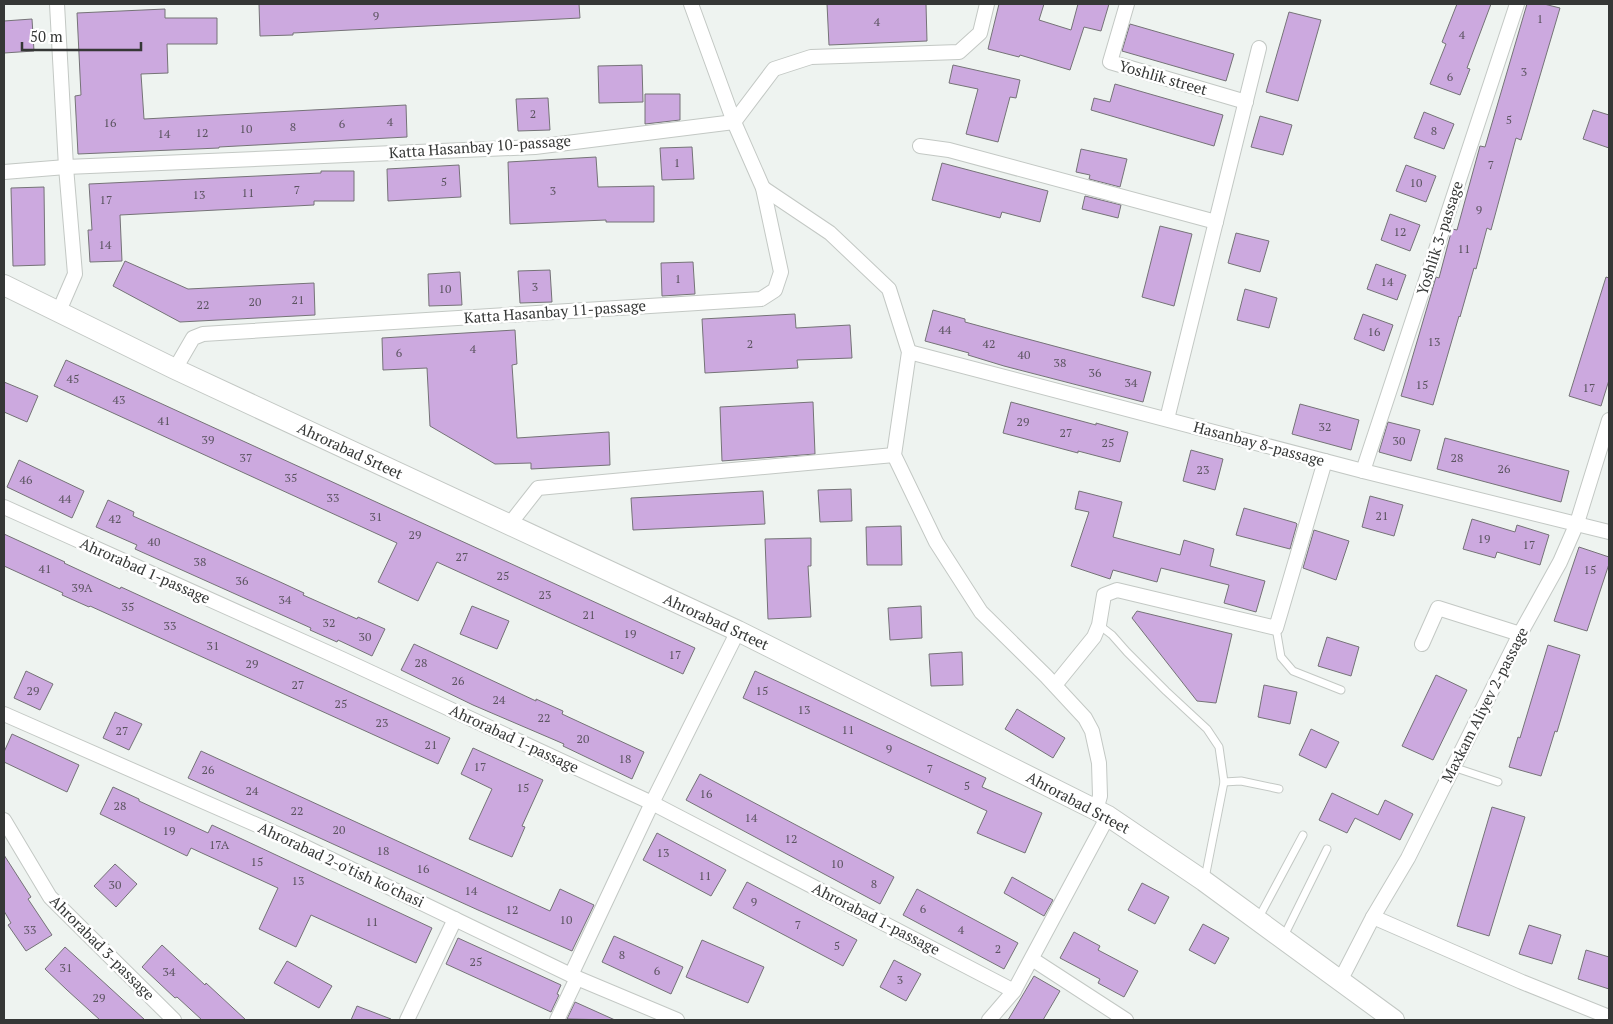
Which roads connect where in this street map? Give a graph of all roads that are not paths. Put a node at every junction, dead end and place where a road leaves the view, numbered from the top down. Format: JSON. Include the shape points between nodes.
{"nodes":[{"id":1,"x":56,"y":4,"type":"edge"},
{"id":2,"x":691,"y":4,"type":"edge"},
{"id":3,"x":987,"y":4,"type":"edge"},
{"id":4,"x":1127,"y":4,"type":"edge"},
{"id":5,"x":1517,"y":4,"type":"edge"},
{"id":6,"x":1259,"y":48,"type":"dead end"},
{"id":7,"x":1246,"y":102,"type":"junction"},
{"id":8,"x":734,"y":122,"type":"junction"},
{"id":9,"x":920,"y":146,"type":"dead end"},
{"id":10,"x":66,"y":167,"type":"junction"},
{"id":11,"x":4,"y":172,"type":"edge"},
{"id":12,"x":764,"y":188,"type":"junction"},
{"id":13,"x":1216,"y":222,"type":"junction"},
{"id":14,"x":5,"y":288,"type":"edge"},
{"id":15,"x":59,"y":311,"type":"junction"},
{"id":16,"x":909,"y":352,"type":"junction"},
{"id":17,"x":176,"y":369,"type":"junction"},
{"id":18,"x":1167,"y":419,"type":"junction"},
{"id":19,"x":1609,"y":420,"type":"edge"},
{"id":20,"x":894,"y":455,"type":"junction"},
{"id":21,"x":1325,"y":461,"type":"junction"},
{"id":22,"x":1363,"y":471,"type":"junction"},
{"id":23,"x":4,"y":507,"type":"edge"},
{"id":24,"x":1577,"y":523,"type":"junction"},
{"id":25,"x":508,"y":525,"type":"junction"},
{"id":26,"x":1609,"y":532,"type":"edge"},
{"id":27,"x":1098,"y":626,"type":"junction"},
{"id":28,"x":1276,"y":628,"type":"junction"},
{"id":29,"x":738,"y":631,"type":"junction"},
{"id":30,"x":1520,"y":634,"type":"junction"},
{"id":31,"x":1422,"y":644,"type":"dead end"},
{"id":32,"x":1055,"y":685,"type":"junction"},
{"id":33,"x":1341,"y":690,"type":"dead end"},
{"id":34,"x":4,"y":714,"type":"edge"},
{"id":35,"x":1453,"y":767,"type":"junction"},
{"id":36,"x":1224,"y":782,"type":"junction"},
{"id":37,"x":1498,"y":782,"type":"dead end"},
{"id":38,"x":1279,"y":789,"type":"dead end"},
{"id":39,"x":652,"y":803,"type":"junction"},
{"id":40,"x":1102,"y":813,"type":"junction"},
{"id":41,"x":4,"y":820,"type":"edge"},
{"id":42,"x":1303,"y":835,"type":"dead end"},
{"id":43,"x":1327,"y":849,"type":"dead end"},
{"id":44,"x":1204,"y":880,"type":"junction"},
{"id":45,"x":1373,"y":917,"type":"junction"},
{"id":46,"x":455,"y":919,"type":"junction"},
{"id":47,"x":1257,"y":920,"type":"junction"},
{"id":48,"x":1283,"y":938,"type":"junction"},
{"id":49,"x":1032,"y":958,"type":"junction"},
{"id":50,"x":574,"y":976,"type":"junction"},
{"id":51,"x":1340,"y":981,"type":"junction"},
{"id":52,"x":1014,"y":990,"type":"junction"},
{"id":53,"x":1609,"y":1017,"type":"edge"},
{"id":54,"x":174,"y":1020,"type":"edge"},
{"id":55,"x":407,"y":1020,"type":"edge"},
{"id":56,"x":557,"y":1020,"type":"edge"},
{"id":57,"x":678,"y":1020,"type":"edge"},
{"id":58,"x":989,"y":1020,"type":"edge"},
{"id":59,"x":1126,"y":1020,"type":"edge"},
{"id":60,"x":1394,"y":1020,"type":"edge"}],
"edges":[{"from":1,"to":10,"type":"street"},
{"from":2,"to":8,"type":"street","name":"Katta Hasanbay 11-passage"},
{"from":3,"to":8,"type":"street","via":[[980,33],[960,52],[811,57],[774,70]]},
{"from":4,"to":7,"type":"street","name":"Yoshlik street","via":[[1110,62]]},
{"from":5,"to":22,"type":"street","name":"Yoshlik 3-passage"},
{"from":6,"to":7,"type":"street"},
{"from":7,"to":13,"type":"street"},
{"from":8,"to":10,"type":"street","name":"Katta Hasanbay 10-passage","via":[[535,147]]},
{"from":8,"to":12,"type":"street","name":"Katta Hasanbay 11-passage"},
{"from":9,"to":13,"type":"street","via":[[949,150]]},
{"from":10,"to":11,"type":"street","name":"Katta Hasanbay 10-passage"},
{"from":10,"to":15,"type":"street","via":[[75,274]]},
{"from":12,"to":16,"type":"street","via":[[830,232],[889,289]]},
{"from":12,"to":17,"type":"street","name":"Katta Hasanbay 11-passage","via":[[781,272],[775,290],[760,299],[203,334],[193,338]]},
{"from":13,"to":18,"type":"street"},
{"from":14,"to":15,"type":"street","name":"Ahrorabad Srteet"},
{"from":15,"to":17,"type":"street","name":"Ahrorabad Srteet"},
{"from":16,"to":18,"type":"street","name":"Hasanbay 8-passage"},
{"from":16,"to":20,"type":"street"},
{"from":17,"to":25,"type":"street","name":"Ahrorabad Srteet"},
{"from":18,"to":21,"type":"street","name":"Hasanbay 8-passage"},
{"from":19,"to":24,"type":"street","name":"Maxkam Aliyev 2-passage"},
{"from":20,"to":25,"type":"street","via":[[538,488]]},
{"from":20,"to":32,"type":"street","via":[[936,542],[982,612]]},
{"from":21,"to":22,"type":"street","name":"Hasanbay 8-passage"},
{"from":21,"to":28,"type":"street"},
{"from":22,"to":24,"type":"street","name":"Hasanbay 8-passage"},
{"from":23,"to":39,"type":"street","name":"Ahrorabad 1-passage"},
{"from":24,"to":26,"type":"street","name":"Hasanbay 8-passage"},
{"from":24,"to":30,"type":"street","name":"Maxkam Aliyev 2-passage","via":[[1560,562]]},
{"from":25,"to":29,"type":"street","name":"Ahrorabad Srteet"},
{"from":27,"to":28,"type":"street","via":[[1104,595],[1117,590]]},
{"from":27,"to":32,"type":"street","via":[[1094,637]]},
{"from":27,"to":36,"type":"lane","via":[[1112,635],[1207,729],[1219,746]]},
{"from":28,"to":33,"type":"lane","via":[[1280,657],[1293,671]]},
{"from":29,"to":39,"type":"street"},
{"from":29,"to":40,"type":"street","name":"Ahrorabad Srteet"},
{"from":30,"to":31,"type":"street","via":[[1438,608]]},
{"from":30,"to":35,"type":"street","name":"Maxkam Aliyev 2-passage"},
{"from":32,"to":40,"type":"street","via":[[1085,718],[1092,731],[1099,763]]},
{"from":34,"to":46,"type":"street","name":"Ahrorabad 2-o'tish ko'chasi","via":[[291,840]]},
{"from":35,"to":37,"type":"lane"},
{"from":35,"to":45,"type":"street","name":"Maxkam Aliyev 2-passage","via":[[1408,858]]},
{"from":36,"to":38,"type":"lane","via":[[1241,781]]},
{"from":36,"to":44,"type":"lane"},
{"from":39,"to":50,"type":"street"},
{"from":39,"to":52,"type":"street","name":"Ahrorabad 1-passage"},
{"from":40,"to":44,"type":"street","name":"Ahrorabad Srteet"},
{"from":40,"to":49,"type":"street"},
{"from":41,"to":54,"type":"street","name":"Ahrorabad 3-passage","via":[[50,897]]},
{"from":42,"to":47,"type":"lane"},
{"from":43,"to":48,"type":"lane"},
{"from":44,"to":47,"type":"street","name":"Ahrorabad Srteet"},
{"from":45,"to":51,"type":"street","name":"Maxkam Aliyev 2-passage"},
{"from":45,"to":53,"type":"street"},
{"from":46,"to":50,"type":"street","name":"Ahrorabad 2-o'tish ko'chasi"},
{"from":46,"to":55,"type":"street"},
{"from":47,"to":48,"type":"street","name":"Ahrorabad Srteet"},
{"from":48,"to":51,"type":"street","name":"Ahrorabad Srteet"},
{"from":49,"to":52,"type":"street"},
{"from":49,"to":59,"type":"street"},
{"from":50,"to":56,"type":"street"},
{"from":50,"to":57,"type":"street","name":"Ahrorabad 2-o'tish ko'chasi"},
{"from":51,"to":60,"type":"street","name":"Ahrorabad Srteet"},
{"from":52,"to":58,"type":"street"}]}
